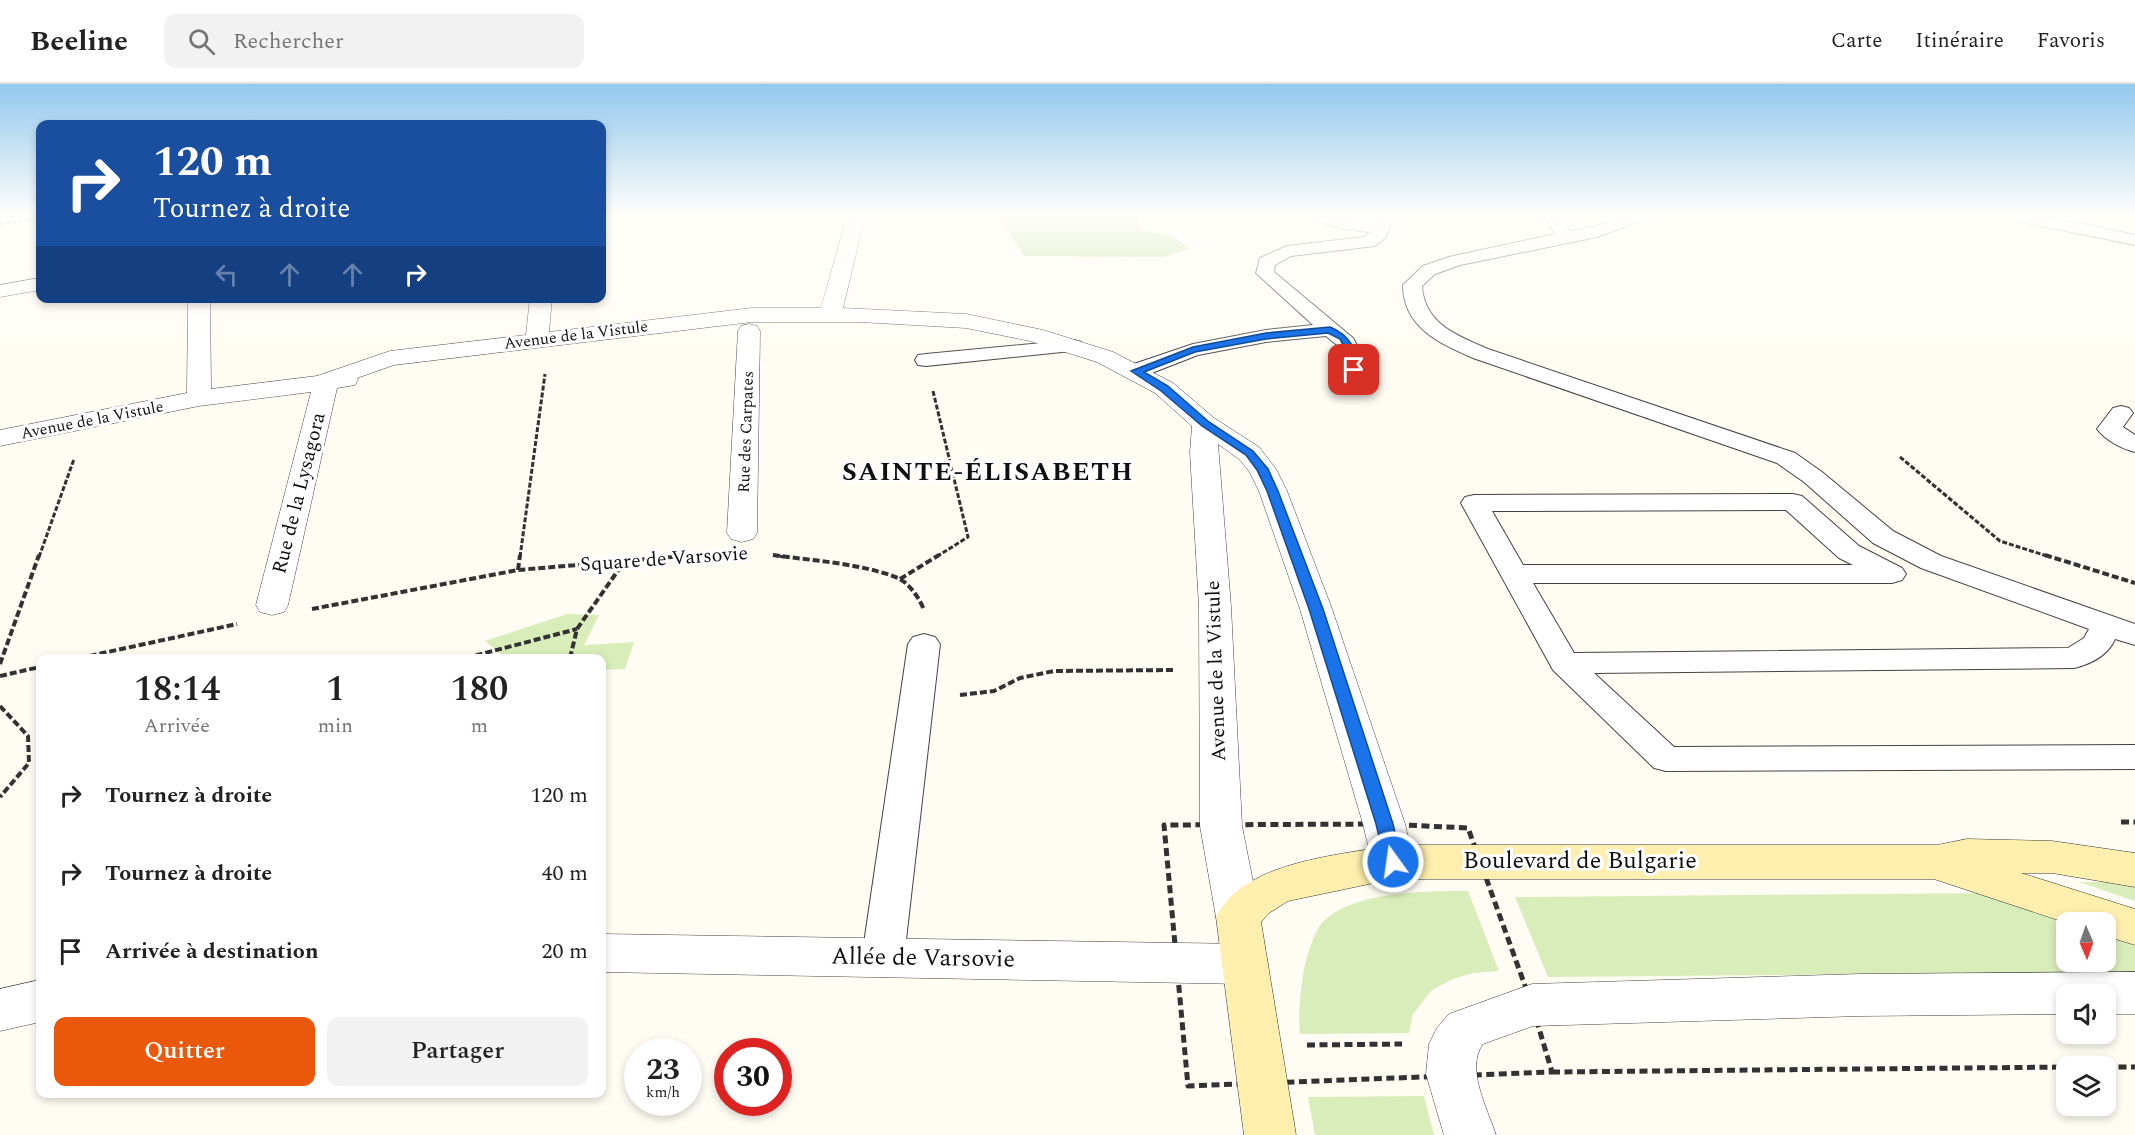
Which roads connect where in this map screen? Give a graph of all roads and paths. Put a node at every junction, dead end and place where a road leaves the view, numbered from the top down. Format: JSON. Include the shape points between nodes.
{"nodes":[{"id":1,"x":843,"y":265,"type":"edge"},
{"id":2,"x":1266,"y":265,"type":"edge"},
{"id":3,"x":1443,"y":265,"type":"edge"},
{"id":4,"x":36,"y":285,"type":"edge"},
{"id":5,"x":0,"y":291,"type":"edge"},
{"id":6,"x":199,"y":303,"type":"edge"},
{"id":7,"x":541,"y":303,"type":"edge"},
{"id":8,"x":830,"y":315,"type":"junction"},
{"id":9,"x":1330,"y":330,"type":"junction"},
{"id":10,"x":749,"y":331,"type":"junction"},
{"id":11,"x":1074,"y":346,"type":"junction"},
{"id":12,"x":542,"y":347,"type":"junction"},
{"id":13,"x":926,"y":360,"type":"joint"},
{"id":14,"x":1354,"y":370,"type":"dead end"},
{"id":15,"x":1136,"y":371,"type":"junction"},
{"id":16,"x":326,"y":381,"type":"junction"},
{"id":17,"x":200,"y":398,"type":"junction"},
{"id":18,"x":2121,"y":413,"type":"dead end"},
{"id":19,"x":87,"y":422,"type":"junction"},
{"id":20,"x":1205,"y":424,"type":"junction"},
{"id":21,"x":0,"y":438,"type":"edge"},
{"id":22,"x":2135,"y":445,"type":"edge"},
{"id":23,"x":1900,"y":457,"type":"dead end"},
{"id":24,"x":742,"y":532,"type":"dead end"},
{"id":25,"x":719,"y":553,"type":"dead end"},
{"id":26,"x":765,"y":554,"type":"dead end"},
{"id":27,"x":624,"y":561,"type":"junction"},
{"id":28,"x":518,"y":570,"type":"junction"},
{"id":29,"x":1514,"y":574,"type":"junction"},
{"id":30,"x":900,"y":579,"type":"junction"},
{"id":31,"x":2135,"y":583,"type":"edge"},
{"id":32,"x":271,"y":611,"type":"junction"},
{"id":33,"x":577,"y":629,"type":"junction"},
{"id":34,"x":2121,"y":630,"type":"edge"},
{"id":35,"x":924,"y":644,"type":"joint"},
{"id":36,"x":96,"y":654,"type":"edge"},
{"id":37,"x":481,"y":654,"type":"edge"},
{"id":38,"x":571,"y":654,"type":"edge"},
{"id":39,"x":1564,"y":663,"type":"junction"},
{"id":40,"x":0,"y":664,"type":"edge"},
{"id":41,"x":36,"y":668,"type":"edge"},
{"id":42,"x":1216,"y":669,"type":"junction"},
{"id":43,"x":0,"y":676,"type":"edge"},
{"id":44,"x":916,"y":700,"type":"junction"},
{"id":45,"x":0,"y":706,"type":"edge"},
{"id":46,"x":2135,"y":757,"type":"edge"},
{"id":47,"x":0,"y":797,"type":"edge"},
{"id":48,"x":1221,"y":826,"type":"junction"},
{"id":49,"x":1389,"y":843,"type":"junction"},
{"id":50,"x":1478,"y":860,"type":"junction"},
{"id":51,"x":1936,"y":862,"type":"junction"},
{"id":52,"x":2135,"y":870,"type":"edge"},
{"id":53,"x":2135,"y":927,"type":"edge"},
{"id":54,"x":1241,"y":940,"type":"junction"},
{"id":55,"x":606,"y":953,"type":"edge"},
{"id":56,"x":883,"y":957,"type":"junction"},
{"id":57,"x":1177,"y":964,"type":"junction"},
{"id":58,"x":2135,"y":993,"type":"edge"},
{"id":59,"x":36,"y":1002,"type":"edge"},
{"id":60,"x":1532,"y":1005,"type":"junction"},
{"id":61,"x":0,"y":1010,"type":"edge"},
{"id":62,"x":1457,"y":1049,"type":"junction"},
{"id":63,"x":1260,"y":1065,"type":"junction"},
{"id":64,"x":2056,"y":1067,"type":"edge"},
{"id":65,"x":2116,"y":1067,"type":"edge"},
{"id":66,"x":2135,"y":1067,"type":"edge"},
{"id":67,"x":1552,"y":1072,"type":"junction"},
{"id":68,"x":1270,"y":1135,"type":"edge"},
{"id":69,"x":1470,"y":1135,"type":"edge"}],
"edges":[{"from":1,"to":8,"type":"street"},
{"from":2,"to":9,"type":"lane","via":[[1265,273]]},
{"from":3,"to":34,"type":"lane","via":[[1429,270],[1412,285],[1410,297],[1416,311],[1434,330],[1511,365],[1786,458],[1883,537],[1931,562]]},
{"from":4,"to":5,"type":"street"},
{"from":6,"to":17,"type":"street"},
{"from":7,"to":12,"type":"street"},
{"from":8,"to":10,"type":"street","name":"Avenue de la Vistule"},
{"from":8,"to":11,"type":"street","name":"Avenue de la Vistule","via":[[966,321]]},
{"from":8,"to":12,"type":"street","name":"Avenue de la Vistule","via":[[752,315]]},
{"from":9,"to":14,"type":"lane","via":[[1343,338],[1350,349]]},
{"from":9,"to":15,"type":"lane","via":[[1266,336],[1193,350]]},
{"from":10,"to":12,"type":"street","name":"Avenue de la Vistule"},
{"from":10,"to":24,"type":"street","name":"Rue des Carpates"},
{"from":11,"to":13,"type":"lane"},
{"from":11,"to":15,"type":"street","name":"Avenue de la Vistule"},
{"from":12,"to":16,"type":"street","name":"Avenue de la Vistule","via":[[398,375]]},
{"from":12,"to":28,"type":"path"},
{"from":13,"to":30,"type":"path","via":[[968,537]]},
{"from":15,"to":20,"type":"street","name":"Avenue de la Vistule","via":[[1164,388]]},
{"from":16,"to":17,"type":"street","name":"Avenue de la Vistule"},
{"from":16,"to":32,"type":"street","name":"Rue de la Lysagora"},
{"from":17,"to":19,"type":"street","name":"Avenue de la Vistule"},
{"from":18,"to":22,"type":"lane","via":[[2109,429]]},
{"from":19,"to":21,"type":"street","name":"Avenue de la Vistule"},
{"from":19,"to":40,"type":"path"},
{"from":20,"to":42,"type":"street","name":"Avenue de la Vistule"},
{"from":20,"to":49,"type":"street","name":"Avenue de la Vistule","via":[[1250,453],[1273,491],[1316,609]]},
{"from":23,"to":31,"type":"path","via":[[2000,541]]},
{"from":25,"to":27,"type":"path","name":"Square de Varsovie"},
{"from":26,"to":30,"type":"path","name":"Square de Varsovie","via":[[854,567]]},
{"from":27,"to":28,"type":"path","name":"Square de Varsovie"},
{"from":27,"to":33,"type":"path"},
{"from":28,"to":32,"type":"path","name":"Square de Varsovie"},
{"from":29,"to":29,"type":"lane","via":[[1762,574],[1892,574],[1849,552],[1793,502],[1474,503]]},
{"from":29,"to":39,"type":"lane"},
{"from":30,"to":35,"type":"path","via":[[921,601],[926,620]]},
{"from":32,"to":36,"type":"path","name":"Square de Varsovie"},
{"from":33,"to":37,"type":"path"},
{"from":33,"to":38,"type":"path"},
{"from":34,"to":39,"type":"lane","via":[[2074,658]]},
{"from":35,"to":44,"type":"lane"},
{"from":39,"to":46,"type":"lane","via":[[1666,759]]},
{"from":41,"to":43,"type":"path"},
{"from":42,"to":44,"type":"path","via":[[1054,671],[1020,678],[994,691]]},
{"from":42,"to":48,"type":"street","name":"Avenue de la Vistule"},
{"from":44,"to":56,"type":"lane"},
{"from":45,"to":47,"type":"path","via":[[28,736],[29,763]]},
{"from":48,"to":49,"type":"path"},
{"from":48,"to":54,"type":"street","name":"Avenue de la Vistule"},
{"from":48,"to":57,"type":"path","via":[[1164,825]]},
{"from":49,"to":50,"type":"street","name":"Boulevard de Bulgarie"},
{"from":49,"to":50,"type":"path","via":[[1468,828]]},
{"from":49,"to":54,"type":"street","name":"Boulevard de Bulgarie","via":[[1273,889],[1253,901]]},
{"from":50,"to":51,"type":"street","name":"Boulevard de Bulgarie"},
{"from":50,"to":60,"type":"path"},
{"from":51,"to":52,"type":"street","name":"Boulevard de Bulgarie","via":[[1967,855],[2052,857]]},
{"from":51,"to":53,"type":"street","name":"Boulevard de Bulgarie"},
{"from":54,"to":57,"type":"street","name":"Allée de Varsovie"},
{"from":54,"to":63,"type":"street"},
{"from":55,"to":56,"type":"street","name":"Allée de Varsovie"},
{"from":56,"to":57,"type":"street","name":"Allée de Varsovie"},
{"from":57,"to":63,"type":"path","via":[[1188,1086]]},
{"from":58,"to":60,"type":"street","via":[[1861,994]]},
{"from":59,"to":61,"type":"street"},
{"from":60,"to":62,"type":"street"},
{"from":60,"to":67,"type":"path"},
{"from":62,"to":63,"type":"path"},
{"from":62,"to":63,"type":"path"},
{"from":62,"to":67,"type":"path"},
{"from":62,"to":69,"type":"street"},
{"from":63,"to":68,"type":"street"},
{"from":64,"to":67,"type":"path"},
{"from":65,"to":66,"type":"path"}]}
